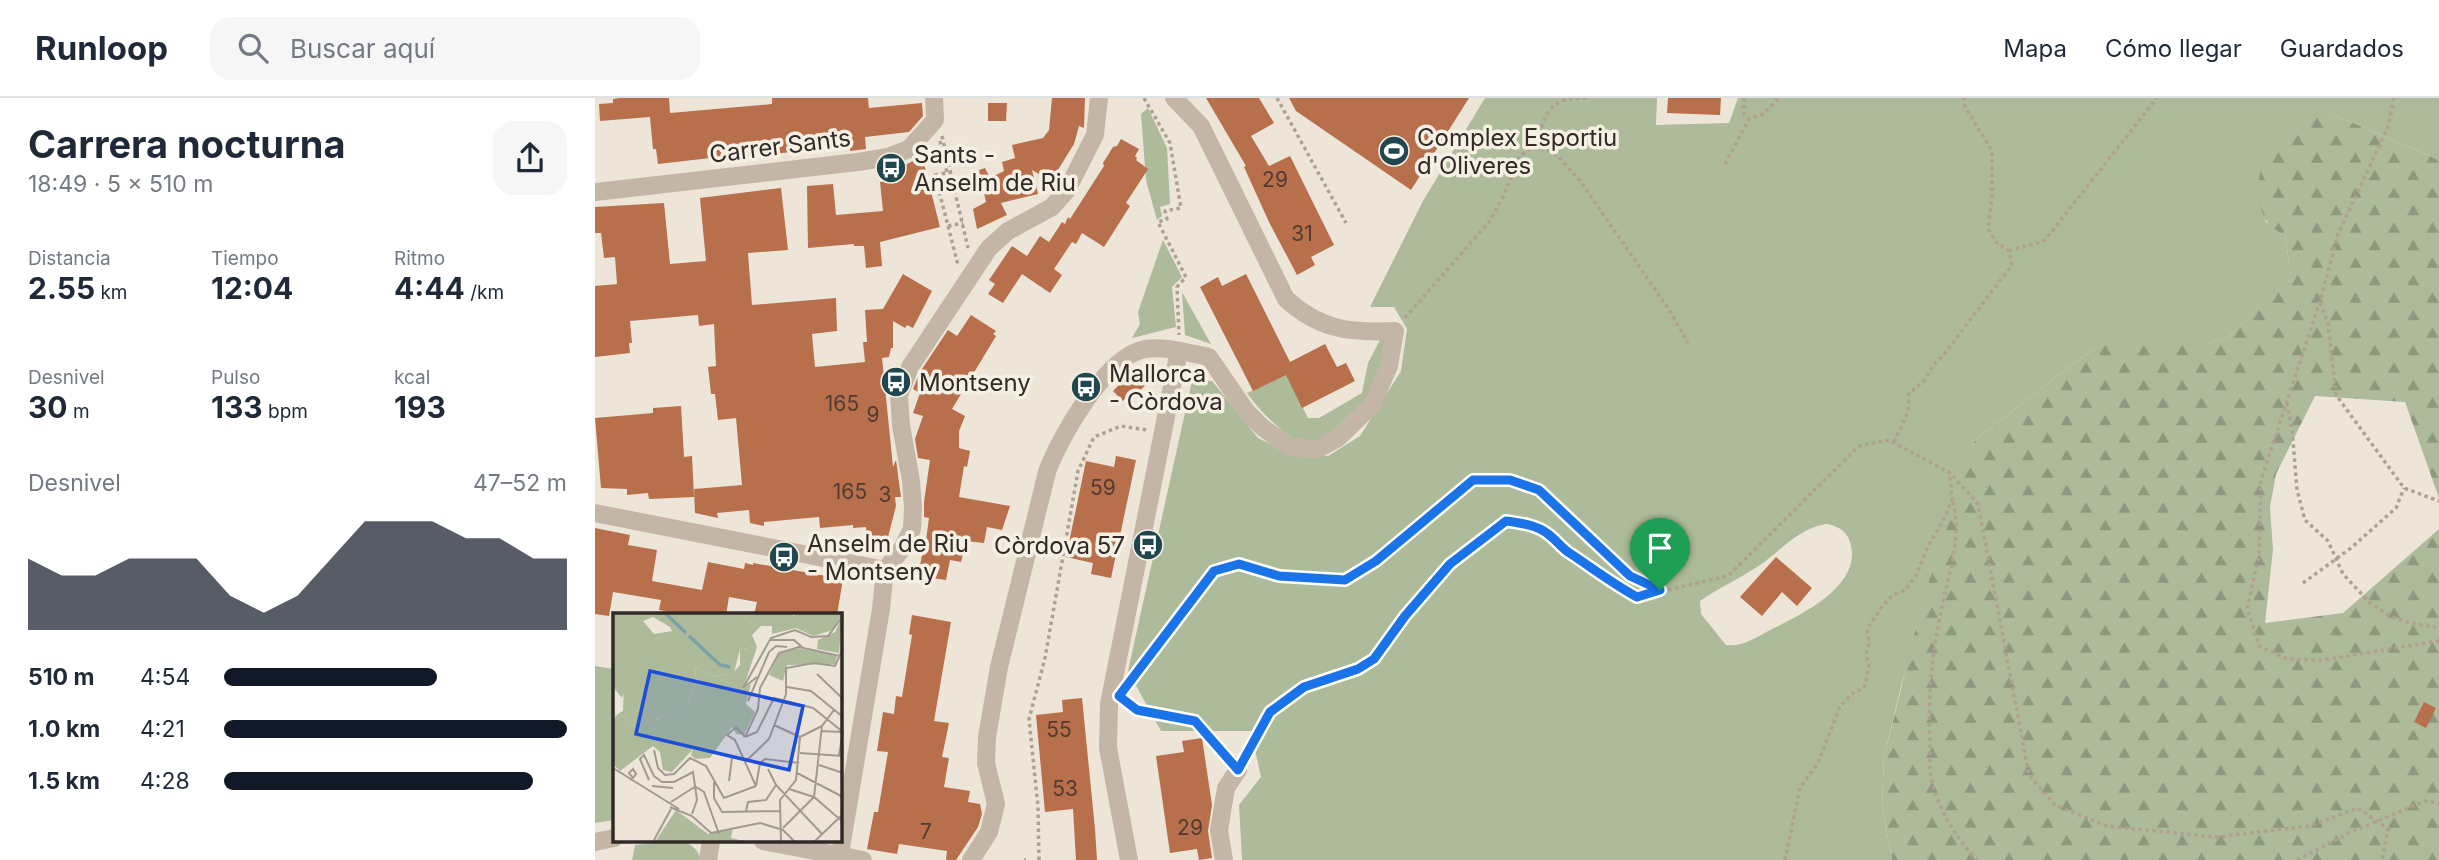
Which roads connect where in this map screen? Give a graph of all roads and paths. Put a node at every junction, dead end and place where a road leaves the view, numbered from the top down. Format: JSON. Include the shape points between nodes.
{"nodes":[{"id":1,"x":934,"y":98,"type":"edge"},
{"id":2,"x":1099,"y":98,"type":"edge"},
{"id":3,"x":1144,"y":98,"type":"edge"},
{"id":4,"x":1174,"y":98,"type":"edge"},
{"id":5,"x":1277,"y":98,"type":"edge"},
{"id":6,"x":1587,"y":98,"type":"edge"},
{"id":7,"x":1744,"y":98,"type":"edge"},
{"id":8,"x":1779,"y":98,"type":"edge"},
{"id":9,"x":1964,"y":98,"type":"edge"},
{"id":10,"x":2157,"y":98,"type":"edge"},
{"id":11,"x":2394,"y":98,"type":"edge"},
{"id":12,"x":1749,"y":119,"type":"junction"},
{"id":13,"x":942,"y":138,"type":"dead end"},
{"id":14,"x":1537,"y":148,"type":"junction"},
{"id":15,"x":1725,"y":164,"type":"dead end"},
{"id":16,"x":949,"y":173,"type":"junction"},
{"id":17,"x":595,"y":192,"type":"edge"},
{"id":18,"x":963,"y":223,"type":"junction"},
{"id":19,"x":1346,"y":223,"type":"dead end"},
{"id":20,"x":948,"y":226,"type":"junction"},
{"id":21,"x":969,"y":251,"type":"dead end"},
{"id":22,"x":2009,"y":251,"type":"junction"},
{"id":23,"x":958,"y":265,"type":"dead end"},
{"id":24,"x":2320,"y":301,"type":"junction"},
{"id":25,"x":1395,"y":331,"type":"junction"},
{"id":26,"x":1688,"y":343,"type":"dead end"},
{"id":27,"x":1179,"y":351,"type":"junction"},
{"id":28,"x":2286,"y":401,"type":"junction"},
{"id":29,"x":1164,"y":433,"type":"junction"},
{"id":30,"x":1894,"y":442,"type":"junction"},
{"id":31,"x":1950,"y":473,"type":"junction"},
{"id":32,"x":2404,"y":488,"type":"junction"},
{"id":33,"x":1952,"y":500,"type":"junction"},
{"id":34,"x":2439,"y":501,"type":"edge"},
{"id":35,"x":595,"y":513,"type":"edge"},
{"id":36,"x":2336,"y":559,"type":"junction"},
{"id":37,"x":885,"y":570,"type":"junction"},
{"id":38,"x":2303,"y":583,"type":"dead end"},
{"id":39,"x":1660,"y":590,"type":"junction"},
{"id":40,"x":2439,"y":628,"type":"edge"},
{"id":41,"x":2439,"y":641,"type":"edge"},
{"id":42,"x":1114,"y":700,"type":"junction"},
{"id":43,"x":1238,"y":770,"type":"junction"},
{"id":44,"x":2439,"y":803,"type":"edge"},
{"id":45,"x":2378,"y":822,"type":"junction"},
{"id":46,"x":613,"y":838,"type":"edge"},
{"id":47,"x":842,"y":839,"type":"edge"},
{"id":48,"x":595,"y":842,"type":"edge"},
{"id":49,"x":712,"y":842,"type":"edge"},
{"id":50,"x":768,"y":842,"type":"edge"},
{"id":51,"x":839,"y":857,"type":"edge"},
{"id":52,"x":709,"y":860,"type":"edge"},
{"id":53,"x":863,"y":860,"type":"edge"},
{"id":54,"x":971,"y":860,"type":"edge"},
{"id":55,"x":1039,"y":860,"type":"edge"},
{"id":56,"x":1129,"y":860,"type":"edge"},
{"id":57,"x":1224,"y":860,"type":"edge"},
{"id":58,"x":1785,"y":860,"type":"edge"},
{"id":59,"x":1977,"y":860,"type":"edge"},
{"id":60,"x":2297,"y":860,"type":"edge"},
{"id":61,"x":2382,"y":860,"type":"edge"}],
"edges":[{"from":1,"to":17,"type":"street","name":"Carrer Sants","via":[[935,120],[919,140],[898,155]]},
{"from":2,"to":37,"type":"street","via":[[1095,135],[1067,190],[1052,207],[1008,231],[989,248],[910,367],[899,394],[911,481],[912,529]]},
{"from":3,"to":27,"type":"path","via":[[1170,143],[1181,208],[1165,211],[1167,219],[1158,222],[1186,277],[1177,287]]},
{"from":4,"to":25,"type":"street","via":[[1201,126],[1286,299],[1304,316],[1330,326],[1364,333]]},
{"from":5,"to":19,"type":"path"},
{"from":6,"to":14,"type":"path","via":[[1556,104],[1544,118]]},
{"from":7,"to":12,"type":"path","via":[[1744,114]]},
{"from":8,"to":12,"type":"path","via":[[1763,114]]},
{"from":9,"to":22,"type":"path","via":[[1992,150],[1988,229]]},
{"from":10,"to":22,"type":"path","via":[[2045,240]]},
{"from":11,"to":24,"type":"path","via":[[2388,127],[2338,234]]},
{"from":12,"to":15,"type":"path"},
{"from":13,"to":16,"type":"path"},
{"from":14,"to":25,"type":"path","via":[[1520,156],[1489,222]]},
{"from":14,"to":26,"type":"path","via":[[1558,156],[1580,181]]},
{"from":16,"to":18,"type":"path"},
{"from":16,"to":20,"type":"path","via":[[935,175]]},
{"from":18,"to":20,"type":"path"},
{"from":18,"to":21,"type":"path"},
{"from":20,"to":23,"type":"path"},
{"from":22,"to":30,"type":"path","via":[[2012,265],[2002,281],[1924,381],[1909,393],[1908,412]]},
{"from":24,"to":28,"type":"path"},
{"from":24,"to":32,"type":"path","via":[[2336,395]]},
{"from":25,"to":27,"type":"street","via":[[1389,366],[1372,405],[1338,438],[1316,450],[1288,446],[1246,411],[1209,357]]},
{"from":27,"to":29,"type":"street"},
{"from":27,"to":54,"type":"street","via":[[1145,349],[1129,355],[1095,389],[1056,448],[1011,614],[987,737],[986,763],[996,804],[989,832]]},
{"from":28,"to":36,"type":"path","via":[[2305,520],[2327,541]]},
{"from":28,"to":41,"type":"path","via":[[2260,480],[2259,556],[2247,608],[2259,646],[2287,659],[2322,660]]},
{"from":29,"to":42,"type":"street"},
{"from":29,"to":55,"type":"path","via":[[1121,426],[1094,437],[1078,471],[1045,658],[1029,719]]},
{"from":30,"to":31,"type":"path"},
{"from":30,"to":39,"type":"path","via":[[1860,446],[1728,576]]},
{"from":31,"to":33,"type":"path"},
{"from":31,"to":45,"type":"path","via":[[1978,504],[2029,775],[2055,805],[2106,826],[2217,837],[2309,826],[2358,808]]},
{"from":32,"to":34,"type":"path"},
{"from":32,"to":36,"type":"path","via":[[2396,508]]},
{"from":33,"to":58,"type":"path","via":[[1916,576],[1883,605],[1867,629],[1869,666],[1864,688],[1840,706],[1818,763],[1800,788]]},
{"from":33,"to":59,"type":"path","via":[[1957,519],[1954,551],[1931,661],[1931,776],[1953,830]]},
{"from":35,"to":37,"type":"street"},
{"from":36,"to":38,"type":"path"},
{"from":36,"to":40,"type":"path","via":[[2343,574],[2369,602],[2399,619]]},
{"from":37,"to":47,"type":"street"},
{"from":39,"to":42,"type":"path","via":[[1630,576],[1539,490],[1510,480],[1473,480],[1376,561],[1345,580],[1279,576],[1239,564],[1214,571]]},
{"from":39,"to":43,"type":"path","via":[[1637,597],[1545,531],[1506,521],[1450,564],[1374,659],[1304,687],[1270,712]]},
{"from":42,"to":43,"type":"path","via":[[1137,710],[1195,721]]},
{"from":42,"to":56,"type":"street","via":[[1108,748]]},
{"from":43,"to":57,"type":"street","via":[[1226,788],[1219,830]]},
{"from":44,"to":45,"type":"path","via":[[2425,801]]},
{"from":45,"to":60,"type":"path"},
{"from":45,"to":61,"type":"path","via":[[2388,829]]},
{"from":46,"to":48,"type":"street"},
{"from":49,"to":52,"type":"street"},
{"from":50,"to":51,"type":"street"},
{"from":51,"to":53,"type":"street"}]}
